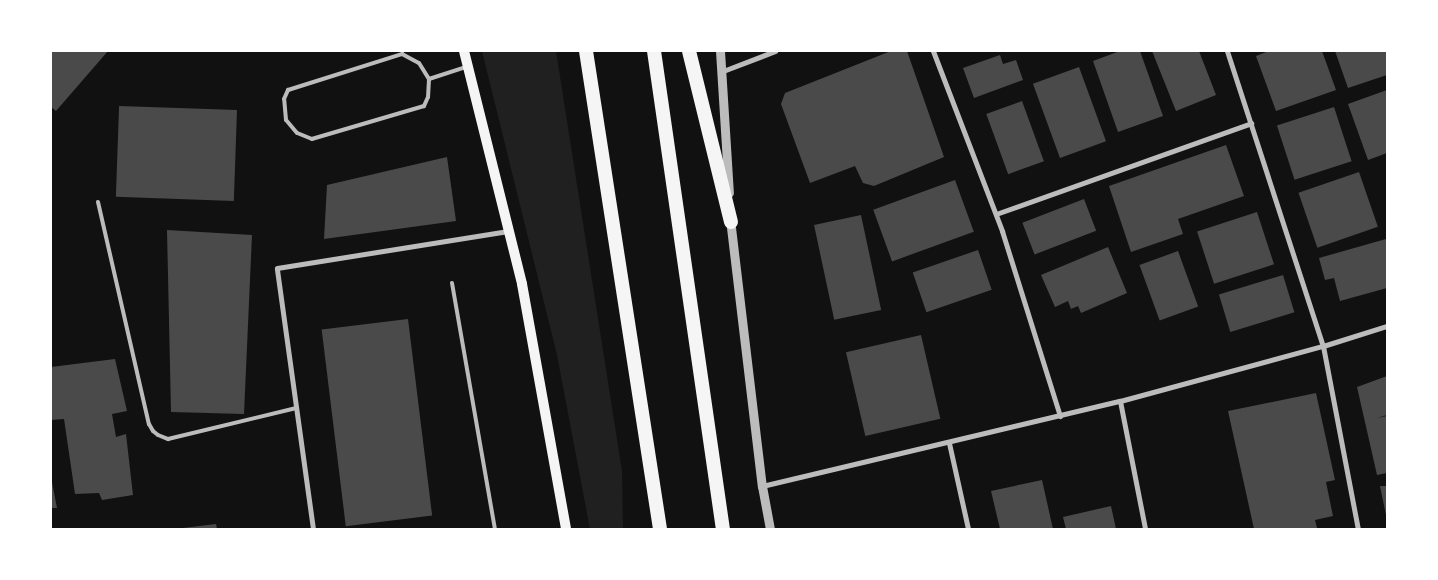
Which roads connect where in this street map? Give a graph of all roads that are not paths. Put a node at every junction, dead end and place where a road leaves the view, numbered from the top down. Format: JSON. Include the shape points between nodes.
{"nodes":[{"id":1,"x":464,"y":51,"type":"edge"},
{"id":2,"x":586,"y":51,"type":"edge"},
{"id":3,"x":654,"y":51,"type":"edge"},
{"id":4,"x":689,"y":51,"type":"edge"},
{"id":5,"x":720,"y":51,"type":"edge"},
{"id":6,"x":775,"y":51,"type":"edge"},
{"id":7,"x":933,"y":51,"type":"edge"},
{"id":8,"x":1227,"y":51,"type":"edge"},
{"id":9,"x":468,"y":67,"type":"junction"},
{"id":10,"x":723,"y":71,"type":"junction"},
{"id":11,"x":428,"y":79,"type":"junction"},
{"id":12,"x":1251,"y":123,"type":"junction"},
{"id":13,"x":98,"y":202,"type":"dead end"},
{"id":14,"x":996,"y":214,"type":"junction"},
{"id":15,"x":730,"y":222,"type":"junction"},
{"id":16,"x":508,"y":231,"type":"junction"},
{"id":17,"x":452,"y":283,"type":"dead end"},
{"id":18,"x":1387,"y":326,"type":"edge"},
{"id":19,"x":1323,"y":346,"type":"junction"},
{"id":20,"x":1120,"y":401,"type":"junction"},
{"id":21,"x":296,"y":408,"type":"junction"},
{"id":22,"x":1060,"y":416,"type":"junction"},
{"id":23,"x":949,"y":443,"type":"junction"},
{"id":24,"x":762,"y":486,"type":"junction"},
{"id":25,"x":313,"y":529,"type":"edge"},
{"id":26,"x":495,"y":529,"type":"edge"},
{"id":27,"x":566,"y":529,"type":"edge"},
{"id":28,"x":660,"y":529,"type":"edge"},
{"id":29,"x":723,"y":529,"type":"edge"},
{"id":30,"x":770,"y":529,"type":"edge"},
{"id":31,"x":968,"y":529,"type":"edge"},
{"id":32,"x":1145,"y":529,"type":"edge"},
{"id":33,"x":1358,"y":529,"type":"edge"}],
"edges":[{"from":1,"to":9,"type":"main road"},
{"from":2,"to":28,"type":"highway"},
{"from":3,"to":29,"type":"highway"},
{"from":4,"to":15,"type":"highway"},
{"from":5,"to":10,"type":"street"},
{"from":6,"to":10,"type":"street"},
{"from":7,"to":14,"type":"street"},
{"from":8,"to":12,"type":"street"},
{"from":9,"to":11,"type":"lane"},
{"from":9,"to":16,"type":"main road","via":[[493,158]]},
{"from":10,"to":15,"type":"street"},
{"from":11,"to":11,"type":"lane","via":[[419,62],[402,54],[288,90],[284,99],[286,120],[296,133],[312,139],[424,106],[428,97]]},
{"from":12,"to":14,"type":"street"},
{"from":12,"to":19,"type":"street"},
{"from":13,"to":21,"type":"lane","via":[[153,431],[168,438]]},
{"from":14,"to":22,"type":"street"},
{"from":15,"to":24,"type":"street"},
{"from":16,"to":21,"type":"street","via":[[277,268]]},
{"from":16,"to":27,"type":"main road","via":[[522,284]]},
{"from":17,"to":26,"type":"lane"},
{"from":18,"to":19,"type":"street"},
{"from":19,"to":20,"type":"street"},
{"from":19,"to":33,"type":"street"},
{"from":20,"to":22,"type":"street"},
{"from":20,"to":32,"type":"street"},
{"from":21,"to":25,"type":"street"},
{"from":22,"to":23,"type":"street"},
{"from":23,"to":24,"type":"street"},
{"from":23,"to":31,"type":"street"},
{"from":24,"to":30,"type":"street"}]}
